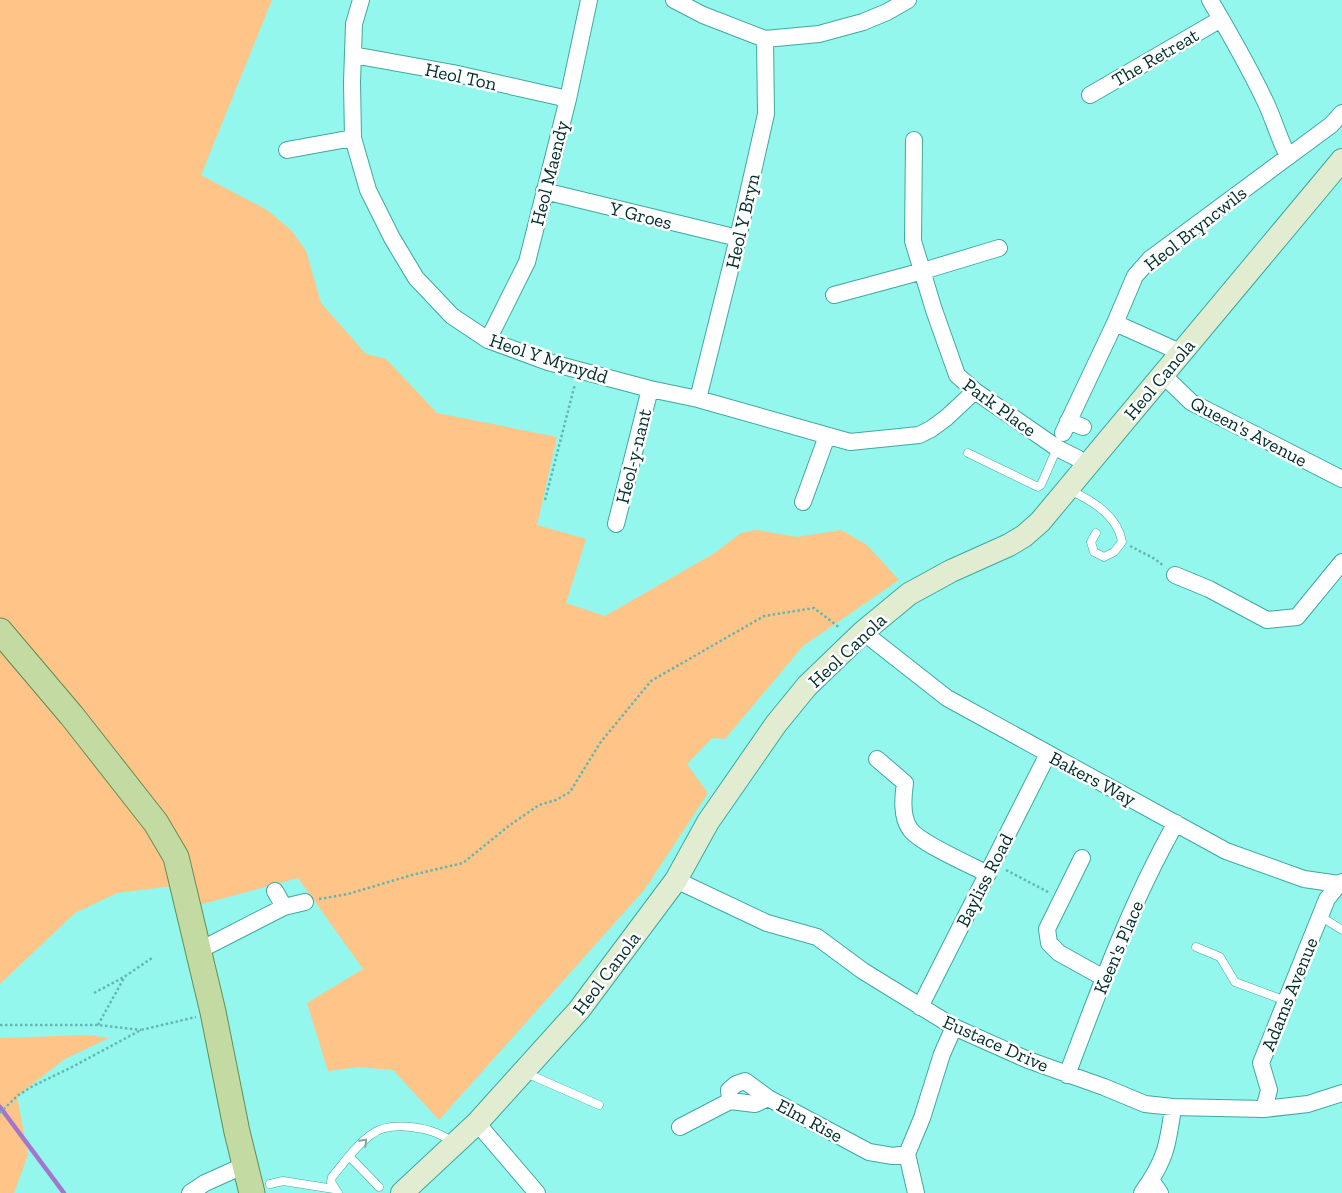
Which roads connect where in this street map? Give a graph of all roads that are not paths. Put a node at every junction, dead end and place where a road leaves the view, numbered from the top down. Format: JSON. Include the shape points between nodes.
{"nodes":[{"id":1,"x":361,"y":0,"type":"edge"},
{"id":2,"x":588,"y":0,"type":"edge"},
{"id":3,"x":674,"y":0,"type":"edge"},
{"id":4,"x":908,"y":0,"type":"edge"},
{"id":5,"x":1210,"y":0,"type":"edge"},
{"id":6,"x":1221,"y":19,"type":"junction"},
{"id":7,"x":765,"y":40,"type":"junction"},
{"id":8,"x":353,"y":55,"type":"junction"},
{"id":9,"x":1090,"y":95,"type":"dead end"},
{"id":10,"x":568,"y":99,"type":"junction"},
{"id":11,"x":1342,"y":113,"type":"edge"},
{"id":12,"x":353,"y":138,"type":"junction"},
{"id":13,"x":920,"y":147,"type":"dead end"},
{"id":14,"x":287,"y":150,"type":"dead end"},
{"id":15,"x":1288,"y":156,"type":"junction"},
{"id":16,"x":1342,"y":160,"type":"edge"},
{"id":17,"x":544,"y":191,"type":"junction"},
{"id":18,"x":738,"y":238,"type":"junction"},
{"id":19,"x":999,"y":248,"type":"dead end"},
{"id":20,"x":923,"y":271,"type":"junction"},
{"id":21,"x":834,"y":295,"type":"dead end"},
{"id":22,"x":1115,"y":323,"type":"junction"},
{"id":23,"x":488,"y":340,"type":"junction"},
{"id":24,"x":1180,"y":352,"type":"junction"},
{"id":25,"x":1162,"y":374,"type":"junction"},
{"id":26,"x":650,"y":389,"type":"junction"},
{"id":27,"x":975,"y":391,"type":"junction"},
{"id":28,"x":698,"y":399,"type":"junction"},
{"id":29,"x":1072,"y":427,"type":"dead end"},
{"id":30,"x":827,"y":436,"type":"junction"},
{"id":31,"x":1057,"y":448,"type":"junction"},
{"id":32,"x":968,"y":453,"type":"dead end"},
{"id":33,"x":1086,"y":466,"type":"junction"},
{"id":34,"x":1342,"y":479,"type":"edge"},
{"id":35,"x":1067,"y":490,"type":"junction"},
{"id":36,"x":803,"y":502,"type":"dead end"},
{"id":37,"x":616,"y":524,"type":"dead end"},
{"id":38,"x":1096,"y":532,"type":"dead end"},
{"id":39,"x":1342,"y":562,"type":"edge"},
{"id":40,"x":1175,"y":575,"type":"road end"},
{"id":41,"x":0,"y":631,"type":"edge"},
{"id":42,"x":859,"y":636,"type":"junction"},
{"id":43,"x":1048,"y":754,"type":"junction"},
{"id":44,"x":877,"y":759,"type":"dead end"},
{"id":45,"x":1176,"y":823,"type":"junction"},
{"id":46,"x":1082,"y":858,"type":"dead end"},
{"id":47,"x":990,"y":868,"type":"junction"},
{"id":48,"x":676,"y":880,"type":"junction"},
{"id":49,"x":1340,"y":883,"type":"edge"},
{"id":50,"x":275,"y":891,"type":"dead end"},
{"id":51,"x":305,"y":902,"type":"road end"},
{"id":52,"x":284,"y":907,"type":"junction"},
{"id":53,"x":1320,"y":916,"type":"junction"},
{"id":54,"x":1342,"y":930,"type":"edge"},
{"id":55,"x":1196,"y":947,"type":"dead end"},
{"id":56,"x":198,"y":951,"type":"junction"},
{"id":57,"x":1104,"y":978,"type":"junction"},
{"id":58,"x":1286,"y":1001,"type":"junction"},
{"id":59,"x":920,"y":1006,"type":"junction"},
{"id":60,"x":954,"y":1027,"type":"junction"},
{"id":61,"x":524,"y":1072,"type":"junction"},
{"id":62,"x":1067,"y":1075,"type":"junction"},
{"id":63,"x":1342,"y":1093,"type":"edge"},
{"id":64,"x":599,"y":1104,"type":"dead end"},
{"id":65,"x":1173,"y":1108,"type":"junction"},
{"id":66,"x":1264,"y":1109,"type":"junction"},
{"id":67,"x":477,"y":1123,"type":"junction"},
{"id":68,"x":680,"y":1127,"type":"dead end"},
{"id":69,"x":455,"y":1144,"type":"junction"},
{"id":70,"x":906,"y":1154,"type":"junction"},
{"id":71,"x":349,"y":1156,"type":"junction"},
{"id":72,"x":245,"y":1165,"type":"junction"},
{"id":73,"x":261,"y":1188,"type":"edge"},
{"id":74,"x":379,"y":1188,"type":"dead end"},
{"id":75,"x":1151,"y":1189,"type":"edge"},
{"id":76,"x":336,"y":1191,"type":"edge"},
{"id":77,"x":190,"y":1193,"type":"edge"},
{"id":78,"x":402,"y":1193,"type":"edge"},
{"id":79,"x":537,"y":1193,"type":"edge"},
{"id":80,"x":916,"y":1193,"type":"edge"}],
"edges":[{"from":1,"to":8,"type":"street","name":"Heol Y Mynydd","via":[[354,24]]},
{"from":2,"to":10,"type":"street","name":"Heol Maendy"},
{"from":3,"to":7,"type":"street"},
{"from":4,"to":7,"type":"street","via":[[863,22],[819,34]]},
{"from":5,"to":6,"type":"street"},
{"from":6,"to":9,"type":"street","name":"The Retreat"},
{"from":6,"to":15,"type":"street","via":[[1239,48]]},
{"from":7,"to":18,"type":"street","name":"Heol Y Bryn","via":[[766,114]]},
{"from":8,"to":10,"type":"street","name":"Heol Ton"},
{"from":8,"to":12,"type":"street","name":"Heol Y Mynydd"},
{"from":10,"to":17,"type":"street","name":"Heol Maendy"},
{"from":11,"to":15,"type":"street","name":"Heol Bryncwils","via":[[1331,125]]},
{"from":12,"to":14,"type":"street"},
{"from":12,"to":23,"type":"street","name":"Heol Y Mynydd","via":[[368,190],[416,278],[452,316]]},
{"from":13,"to":20,"type":"street","name":"Park Place","via":[[913,241]]},
{"from":15,"to":22,"type":"street","name":"Heol Bryncwils","via":[[1150,259],[1135,276]]},
{"from":16,"to":24,"type":"street","name":"Heol Canola"},
{"from":17,"to":18,"type":"street","name":"Y Groes"},
{"from":17,"to":23,"type":"street","name":"Heol Maendy","via":[[527,262]]},
{"from":18,"to":28,"type":"street","name":"Heol Y Bryn"},
{"from":19,"to":20,"type":"street"},
{"from":20,"to":21,"type":"street"},
{"from":20,"to":27,"type":"street","name":"Park Place","via":[[957,375]]},
{"from":22,"to":24,"type":"street"},
{"from":22,"to":29,"type":"street","name":"Heol Bryncwils"},
{"from":23,"to":26,"type":"street","name":"Heol Y Mynydd","via":[[548,362]]},
{"from":24,"to":25,"type":"street","name":"Heol Canola"},
{"from":25,"to":33,"type":"street","name":"Heol Canola"},
{"from":25,"to":34,"type":"street","name":"Queen's Avenue","via":[[1191,402]]},
{"from":26,"to":28,"type":"street","name":"Heol Y Mynydd"},
{"from":26,"to":37,"type":"street","name":"Heol-y-nant"},
{"from":27,"to":30,"type":"street","name":"Heol Y Mynydd","via":[[946,418],[919,435],[850,442]]},
{"from":27,"to":31,"type":"street","name":"Park Place"},
{"from":28,"to":30,"type":"street","name":"Heol Y Mynydd"},
{"from":30,"to":36,"type":"street"},
{"from":31,"to":32,"type":"lane","via":[[1038,486]]},
{"from":31,"to":33,"type":"street","name":"Park Place"},
{"from":33,"to":35,"type":"street","name":"Heol Canola"},
{"from":35,"to":38,"type":"lane","via":[[1089,499],[1105,513],[1120,531],[1122,542],[1114,552],[1104,557],[1094,552],[1091,542]]},
{"from":35,"to":42,"type":"street","name":"Heol Canola","via":[[1024,536],[909,594]]},
{"from":39,"to":40,"type":"street","via":[[1297,617],[1267,620]]},
{"from":41,"to":56,"type":"main road","via":[[156,823],[176,857]]},
{"from":42,"to":43,"type":"street","name":"Bakers Way","via":[[947,698]]},
{"from":42,"to":48,"type":"street","name":"Heol Canola","via":[[807,686],[776,724],[708,822]]},
{"from":43,"to":45,"type":"street","name":"Bakers Way"},
{"from":43,"to":47,"type":"street","name":"Bayliss Road"},
{"from":44,"to":47,"type":"street","via":[[905,783],[904,816],[910,829],[921,839]]},
{"from":45,"to":49,"type":"street","name":"Bakers Way","via":[[1226,851],[1304,879]]},
{"from":45,"to":57,"type":"street","name":"Keen's Place","via":[[1156,858]]},
{"from":46,"to":57,"type":"street","via":[[1047,929],[1049,943],[1059,953]]},
{"from":47,"to":59,"type":"street","name":"Bayliss Road"},
{"from":48,"to":59,"type":"street","name":"Eustace Drive","via":[[767,923],[817,937],[863,971]]},
{"from":48,"to":61,"type":"street","name":"Heol Canola","via":[[579,1010]]},
{"from":49,"to":53,"type":"street","name":"Adams Avenue","via":[[1327,899]]},
{"from":50,"to":52,"type":"street"},
{"from":51,"to":52,"type":"street"},
{"from":52,"to":56,"type":"street"},
{"from":53,"to":54,"type":"lane"},
{"from":53,"to":58,"type":"street","name":"Adams Avenue"},
{"from":55,"to":58,"type":"lane","via":[[1220,957],[1235,982]]},
{"from":56,"to":72,"type":"main road"},
{"from":57,"to":62,"type":"street","name":"Keen's Place"},
{"from":58,"to":66,"type":"street","name":"Adams Avenue","via":[[1261,1063],[1269,1090]]},
{"from":59,"to":60,"type":"street","name":"Eustace Drive"},
{"from":60,"to":62,"type":"street","name":"Eustace Drive"},
{"from":60,"to":70,"type":"street"},
{"from":61,"to":64,"type":"lane"},
{"from":61,"to":67,"type":"street","name":"Heol Canola"},
{"from":62,"to":65,"type":"street","name":"Eustace Drive","via":[[1145,1104]]},
{"from":63,"to":66,"type":"street","name":"Eustace Drive","via":[[1308,1104]]},
{"from":65,"to":66,"type":"street","name":"Eustace Drive"},
{"from":65,"to":75,"type":"street","via":[[1168,1145]]},
{"from":67,"to":69,"type":"street","name":"Heol Canola"},
{"from":67,"to":79,"type":"street"},
{"from":68,"to":70,"type":"street","name":"Elm Rise","via":[[730,1101],[729,1090],[745,1081],[768,1098],[869,1152],[893,1156]]},
{"from":71,"to":69,"type":"lane","one_way":true,"via":[[372,1134],[386,1129],[418,1127],[437,1132]]},
{"from":69,"to":78,"type":"street","name":"Heol Canola"},
{"from":70,"to":80,"type":"street"},
{"from":71,"to":74,"type":"lane"},
{"from":71,"to":76,"type":"lane","via":[[332,1177]]},
{"from":72,"to":73,"type":"main road"},
{"from":72,"to":77,"type":"street"},
{"from":73,"to":76,"type":"lane","via":[[283,1181]]}]}
